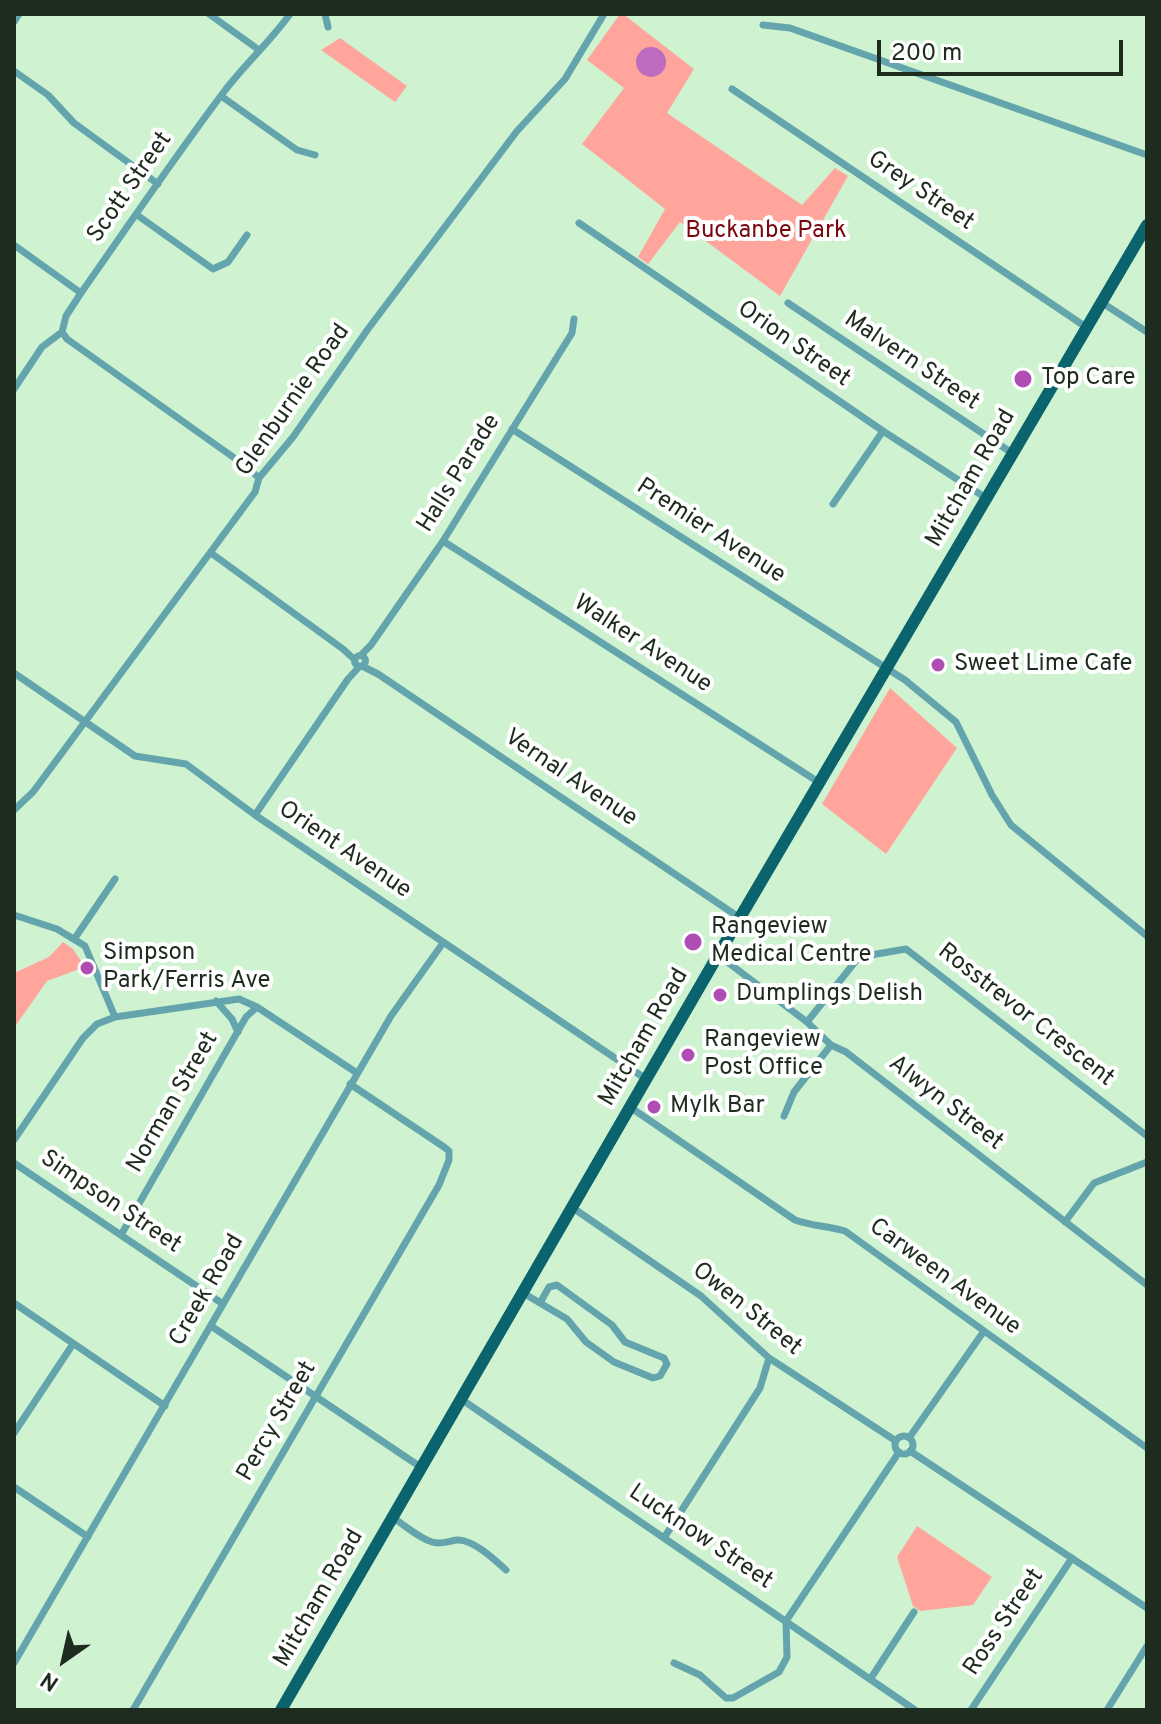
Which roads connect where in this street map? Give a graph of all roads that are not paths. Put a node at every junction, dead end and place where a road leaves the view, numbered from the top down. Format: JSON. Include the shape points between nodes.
{"nodes":[{"id":1,"x":19,"y":14,"type":"edge"},
{"id":2,"x":209,"y":14,"type":"edge"},
{"id":3,"x":290,"y":14,"type":"edge"},
{"id":4,"x":325,"y":14,"type":"edge"},
{"id":5,"x":604,"y":14,"type":"edge"},
{"id":6,"x":14,"y":22,"type":"edge"},
{"id":7,"x":763,"y":25,"type":"dead end"},
{"id":8,"x":328,"y":27,"type":"dead end"},
{"id":9,"x":259,"y":50,"type":"junction"},
{"id":10,"x":14,"y":71,"type":"edge"},
{"id":11,"x":732,"y":89,"type":"dead end"},
{"id":12,"x":221,"y":96,"type":"junction"},
{"id":13,"x":315,"y":155,"type":"dead end"},
{"id":14,"x":1147,"y":155,"type":"edge"},
{"id":15,"x":158,"y":184,"type":"junction"},
{"id":16,"x":137,"y":215,"type":"junction"},
{"id":17,"x":579,"y":223,"type":"dead end"},
{"id":18,"x":1147,"y":225,"type":"edge"},
{"id":19,"x":247,"y":235,"type":"dead end"},
{"id":20,"x":14,"y":245,"type":"edge"},
{"id":21,"x":81,"y":293,"type":"junction"},
{"id":22,"x":1101,"y":302,"type":"junction"},
{"id":23,"x":788,"y":303,"type":"dead end"},
{"id":24,"x":574,"y":319,"type":"dead end"},
{"id":25,"x":1086,"y":327,"type":"junction"},
{"id":26,"x":62,"y":332,"type":"junction"},
{"id":27,"x":1147,"y":332,"type":"edge"},
{"id":28,"x":14,"y":389,"type":"edge"},
{"id":29,"x":512,"y":429,"type":"junction"},
{"id":30,"x":883,"y":431,"type":"junction"},
{"id":31,"x":1012,"y":453,"type":"junction"},
{"id":32,"x":259,"y":478,"type":"junction"},
{"id":33,"x":986,"y":498,"type":"junction"},
{"id":34,"x":833,"y":504,"type":"dead end"},
{"id":35,"x":443,"y":541,"type":"junction"},
{"id":36,"x":211,"y":553,"type":"junction"},
{"id":37,"x":360,"y":661,"type":"junction"},
{"id":38,"x":886,"y":669,"type":"junction"},
{"id":39,"x":14,"y":673,"type":"edge"},
{"id":40,"x":83,"y":722,"type":"junction"},
{"id":41,"x":820,"y":783,"type":"junction"},
{"id":42,"x":14,"y":810,"type":"edge"},
{"id":43,"x":255,"y":815,"type":"junction"},
{"id":44,"x":115,"y":879,"type":"dead end"},
{"id":45,"x":14,"y":915,"type":"edge"},
{"id":46,"x":740,"y":918,"type":"junction"},
{"id":47,"x":1147,"y":936,"type":"edge"},
{"id":48,"x":75,"y":938,"type":"junction"},
{"id":49,"x":443,"y":943,"type":"junction"},
{"id":50,"x":718,"y":955,"type":"junction"},
{"id":51,"x":216,"y":1001,"type":"junction"},
{"id":52,"x":257,"y":1007,"type":"junction"},
{"id":53,"x":115,"y":1017,"type":"junction"},
{"id":54,"x":807,"y":1022,"type":"junction"},
{"id":55,"x":238,"y":1032,"type":"junction"},
{"id":56,"x":831,"y":1045,"type":"junction"},
{"id":57,"x":357,"y":1073,"type":"junction"},
{"id":58,"x":646,"y":1079,"type":"junction"},
{"id":59,"x":350,"y":1084,"type":"junction"},
{"id":60,"x":630,"y":1107,"type":"junction"},
{"id":61,"x":784,"y":1116,"type":"dead end"},
{"id":62,"x":1147,"y":1136,"type":"edge"},
{"id":63,"x":14,"y":1140,"type":"edge"},
{"id":64,"x":1147,"y":1162,"type":"edge"},
{"id":65,"x":14,"y":1163,"type":"edge"},
{"id":66,"x":573,"y":1208,"type":"junction"},
{"id":67,"x":1065,"y":1222,"type":"junction"},
{"id":68,"x":121,"y":1235,"type":"junction"},
{"id":69,"x":1147,"y":1285,"type":"edge"},
{"id":70,"x":523,"y":1293,"type":"junction"},
{"id":71,"x":14,"y":1303,"type":"edge"},
{"id":72,"x":540,"y":1303,"type":"junction"},
{"id":73,"x":223,"y":1304,"type":"junction"},
{"id":74,"x":211,"y":1326,"type":"junction"},
{"id":75,"x":984,"y":1331,"type":"junction"},
{"id":76,"x":73,"y":1344,"type":"junction"},
{"id":77,"x":769,"y":1358,"type":"junction"},
{"id":78,"x":316,"y":1397,"type":"junction"},
{"id":79,"x":461,"y":1399,"type":"junction"},
{"id":80,"x":165,"y":1406,"type":"junction"},
{"id":81,"x":14,"y":1433,"type":"edge"},
{"id":82,"x":909,"y":1438,"type":"junction"},
{"id":83,"x":896,"y":1441,"type":"junction"},
{"id":84,"x":1147,"y":1448,"type":"edge"},
{"id":85,"x":910,"y":1451,"type":"junction"},
{"id":86,"x":899,"y":1452,"type":"junction"},
{"id":87,"x":422,"y":1468,"type":"junction"},
{"id":88,"x":14,"y":1487,"type":"edge"},
{"id":89,"x":393,"y":1518,"type":"junction"},
{"id":90,"x":88,"y":1537,"type":"junction"},
{"id":91,"x":664,"y":1538,"type":"junction"},
{"id":92,"x":1072,"y":1558,"type":"junction"},
{"id":93,"x":506,"y":1570,"type":"dead end"},
{"id":94,"x":1147,"y":1608,"type":"edge"},
{"id":95,"x":914,"y":1612,"type":"dead end"},
{"id":96,"x":786,"y":1621,"type":"junction"},
{"id":97,"x":1147,"y":1646,"type":"edge"},
{"id":98,"x":14,"y":1663,"type":"edge"},
{"id":99,"x":674,"y":1663,"type":"dead end"},
{"id":100,"x":871,"y":1678,"type":"junction"},
{"id":101,"x":133,"y":1710,"type":"edge"},
{"id":102,"x":281,"y":1710,"type":"edge"},
{"id":103,"x":915,"y":1710,"type":"edge"},
{"id":104,"x":971,"y":1710,"type":"edge"},
{"id":105,"x":1107,"y":1710,"type":"edge"}],
"edges":[{"from":1,"to":6,"type":"street"},
{"from":2,"to":9,"type":"street"},
{"from":3,"to":9,"type":"street","name":"Scott Street"},
{"from":4,"to":8,"type":"street"},
{"from":5,"to":32,"type":"street","name":"Glenburnie Road","via":[[565,79],[517,131]]},
{"from":7,"to":14,"type":"street","via":[[790,28]]},
{"from":9,"to":12,"type":"street","name":"Scott Street"},
{"from":10,"to":15,"type":"street"},
{"from":11,"to":25,"type":"street","name":"Grey Street"},
{"from":12,"to":13,"type":"street","via":[[297,150]]},
{"from":12,"to":15,"type":"street","name":"Scott Street"},
{"from":15,"to":16,"type":"street","name":"Scott Street"},
{"from":16,"to":19,"type":"street","via":[[213,269],[228,262]]},
{"from":16,"to":21,"type":"street","name":"Scott Street"},
{"from":17,"to":30,"type":"street","name":"Orion Street"},
{"from":18,"to":22,"type":"main road","name":"Mitcham Road"},
{"from":20,"to":21,"type":"street"},
{"from":21,"to":26,"type":"street","name":"Scott Street"},
{"from":22,"to":25,"type":"main road","name":"Mitcham Road"},
{"from":22,"to":27,"type":"street"},
{"from":23,"to":31,"type":"street","name":"Malvern Street"},
{"from":24,"to":29,"type":"street","name":"Halls Parade","via":[[572,333]]},
{"from":25,"to":31,"type":"main road","name":"Mitcham Road"},
{"from":26,"to":28,"type":"street","name":"Scott Street","via":[[42,347]]},
{"from":26,"to":32,"type":"street"},
{"from":29,"to":35,"type":"street","name":"Halls Parade"},
{"from":29,"to":38,"type":"street","name":"Premier Avenue"},
{"from":30,"to":33,"type":"street","name":"Orion Street"},
{"from":30,"to":34,"type":"street"},
{"from":31,"to":33,"type":"main road","name":"Mitcham Road"},
{"from":32,"to":36,"type":"street","name":"Glenburnie Road","via":[[255,492]]},
{"from":33,"to":38,"type":"main road","name":"Mitcham Road"},
{"from":35,"to":37,"type":"street","name":"Halls Parade"},
{"from":35,"to":41,"type":"street","name":"Walker Avenue"},
{"from":36,"to":37,"type":"street","name":"Vernal Avenue"},
{"from":36,"to":40,"type":"street","name":"Glenburnie Road"},
{"from":37,"to":43,"type":"street","name":"Halls Parade"},
{"from":37,"to":46,"type":"street","name":"Vernal Avenue"},
{"from":38,"to":41,"type":"main road","name":"Mitcham Road"},
{"from":38,"to":47,"type":"street","name":"Premier Avenue","via":[[956,722],[1011,825]]},
{"from":39,"to":40,"type":"street","name":"Orient Avenue"},
{"from":40,"to":42,"type":"street","name":"Glenburnie Road"},
{"from":40,"to":43,"type":"street","name":"Orient Avenue","via":[[135,756],[186,764]]},
{"from":41,"to":46,"type":"main road","name":"Mitcham Road"},
{"from":43,"to":49,"type":"street","name":"Orient Avenue"},
{"from":44,"to":48,"type":"street"},
{"from":45,"to":48,"type":"street"},
{"from":46,"to":50,"type":"main road","name":"Mitcham Road"},
{"from":48,"to":53,"type":"street","via":[[91,957]]},
{"from":49,"to":57,"type":"street","name":"Creek Road"},
{"from":49,"to":58,"type":"street","name":"Orient Avenue"},
{"from":50,"to":54,"type":"street","name":"Alwyn Street"},
{"from":50,"to":58,"type":"main road","name":"Mitcham Road"},
{"from":51,"to":52,"type":"street","via":[[239,999]]},
{"from":51,"to":53,"type":"street"},
{"from":51,"to":55,"type":"street","name":"Norman Street"},
{"from":52,"to":55,"type":"street","name":"Norman Street"},
{"from":52,"to":57,"type":"street"},
{"from":53,"to":63,"type":"street","via":[[97,1024],[83,1038]]},
{"from":54,"to":56,"type":"street","name":"Alwyn Street"},
{"from":54,"to":62,"type":"street","name":"Rosstrevor Crescent","via":[[859,957],[906,949]]},
{"from":55,"to":68,"type":"street","name":"Norman Street"},
{"from":56,"to":61,"type":"street","via":[[794,1092]]},
{"from":56,"to":67,"type":"street","name":"Alwyn Street"},
{"from":57,"to":59,"type":"street","name":"Creek Road"},
{"from":58,"to":60,"type":"main road","name":"Mitcham Road"},
{"from":59,"to":73,"type":"street","name":"Creek Road"},
{"from":59,"to":78,"type":"street","name":"Percy Street","via":[[449,1151],[449,1160]]},
{"from":60,"to":66,"type":"main road","name":"Mitcham Road"},
{"from":60,"to":75,"type":"street","name":"Carween Avenue","via":[[795,1220],[845,1231]]},
{"from":64,"to":67,"type":"street","via":[[1094,1183]]},
{"from":65,"to":68,"type":"street","name":"Simpson Street"},
{"from":66,"to":70,"type":"main road","name":"Mitcham Road"},
{"from":66,"to":77,"type":"street","name":"Owen Street","via":[[701,1296]]},
{"from":67,"to":69,"type":"street","name":"Alwyn Street"},
{"from":68,"to":73,"type":"street","name":"Simpson Street"},
{"from":70,"to":72,"type":"street"},
{"from":70,"to":79,"type":"main road","name":"Mitcham Road"},
{"from":71,"to":76,"type":"street"},
{"from":72,"to":72,"type":"street","via":[[549,1287],[557,1285],[612,1325],[625,1342],[664,1358],[665,1371],[653,1378],[614,1362],[586,1342],[567,1319]]},
{"from":73,"to":74,"type":"street","name":"Creek Road"},
{"from":74,"to":78,"type":"street"},
{"from":74,"to":80,"type":"street","name":"Creek Road"},
{"from":75,"to":82,"type":"street"},
{"from":75,"to":84,"type":"street","name":"Carween Avenue"},
{"from":76,"to":80,"type":"street"},
{"from":76,"to":81,"type":"street"},
{"from":77,"to":83,"type":"street","name":"Owen Street"},
{"from":77,"to":91,"type":"street","via":[[760,1388]]},
{"from":78,"to":87,"type":"street"},
{"from":78,"to":101,"type":"street","name":"Percy Street"},
{"from":79,"to":87,"type":"main road","name":"Mitcham Road"},
{"from":79,"to":91,"type":"street","name":"Lucknow Street"},
{"from":80,"to":90,"type":"street","name":"Creek Road"},
{"from":82,"to":83,"type":"street"},
{"from":82,"to":85,"type":"street"},
{"from":83,"to":86,"type":"street"},
{"from":85,"to":86,"type":"street"},
{"from":85,"to":92,"type":"street"},
{"from":86,"to":96,"type":"street"},
{"from":87,"to":89,"type":"main road","name":"Mitcham Road"},
{"from":88,"to":90,"type":"street"},
{"from":89,"to":93,"type":"street","via":[[432,1543],[468,1543]]},
{"from":89,"to":102,"type":"main road","name":"Mitcham Road"},
{"from":90,"to":98,"type":"street","name":"Creek Road"},
{"from":91,"to":96,"type":"street","name":"Lucknow Street"},
{"from":92,"to":94,"type":"street"},
{"from":92,"to":104,"type":"street","name":"Ross Street"},
{"from":95,"to":100,"type":"street"},
{"from":96,"to":99,"type":"street","via":[[787,1657],[779,1672],[733,1698],[720,1695],[700,1675]]},
{"from":96,"to":100,"type":"street","name":"Lucknow Street"},
{"from":97,"to":105,"type":"street"},
{"from":100,"to":103,"type":"street","name":"Lucknow Street"}]}
